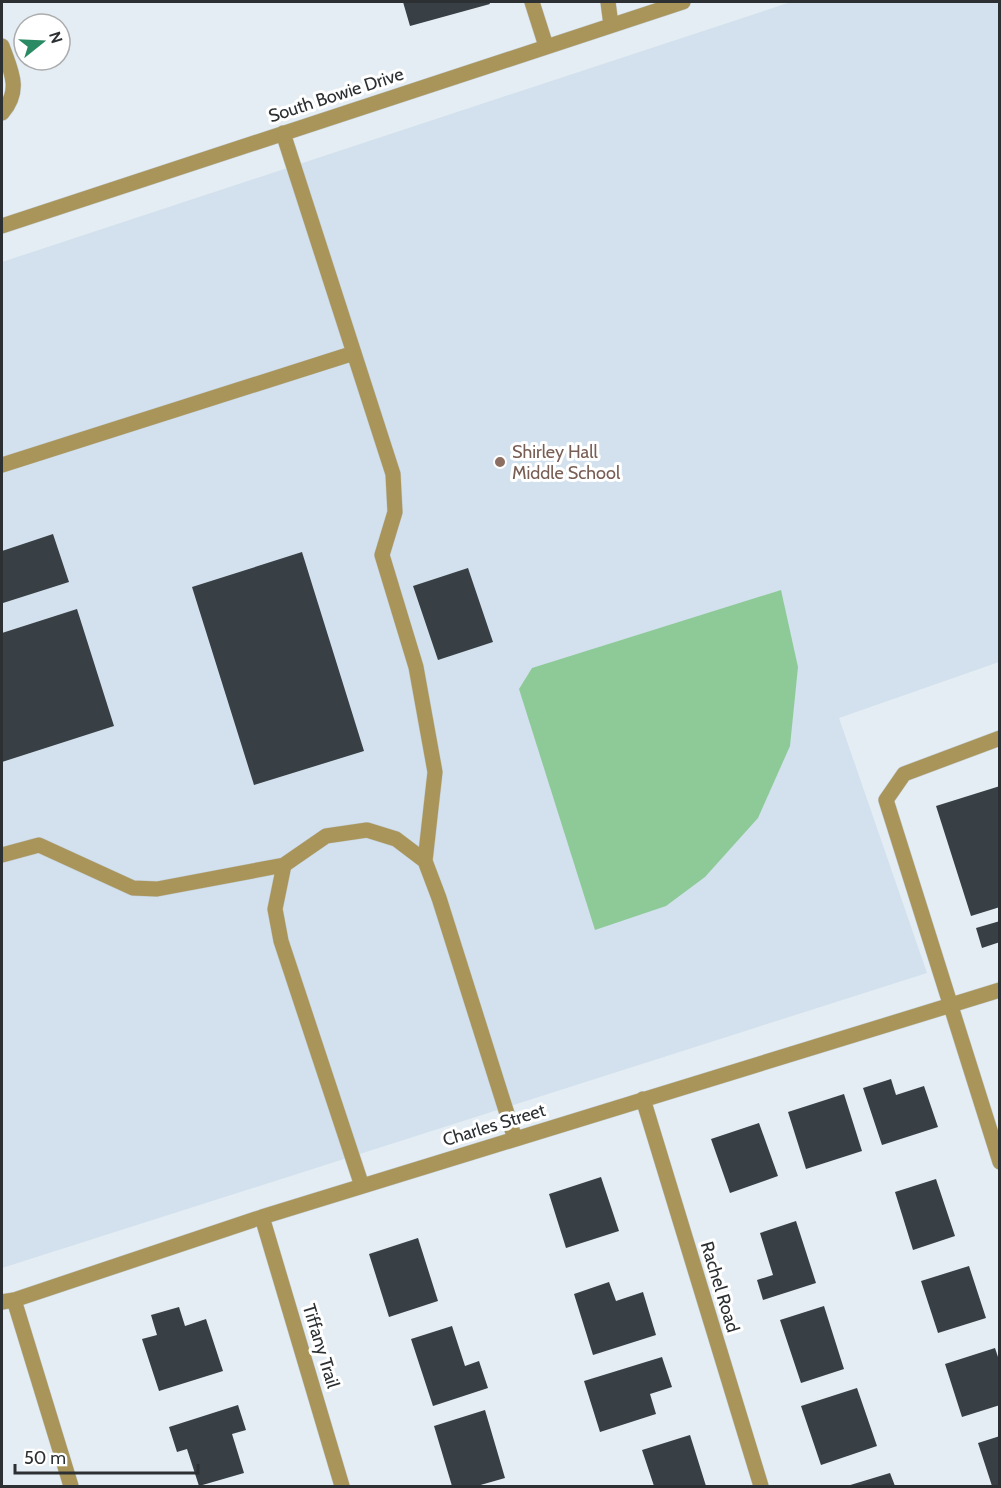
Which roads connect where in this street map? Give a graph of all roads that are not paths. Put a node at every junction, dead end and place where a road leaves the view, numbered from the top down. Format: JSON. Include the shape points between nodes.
{"nodes":[{"id":1,"x":532,"y":2,"type":"edge"},
{"id":2,"x":608,"y":2,"type":"edge"},
{"id":3,"x":683,"y":2,"type":"edge"},
{"id":4,"x":611,"y":25,"type":"junction"},
{"id":5,"x":2,"y":46,"type":"edge"},
{"id":6,"x":546,"y":46,"type":"junction"},
{"id":7,"x":2,"y":113,"type":"edge"},
{"id":8,"x":283,"y":133,"type":"junction"},
{"id":9,"x":2,"y":226,"type":"edge"},
{"id":10,"x":354,"y":353,"type":"junction"},
{"id":11,"x":2,"y":465,"type":"edge"},
{"id":12,"x":999,"y":738,"type":"edge"},
{"id":13,"x":2,"y":855,"type":"edge"},
{"id":14,"x":425,"y":861,"type":"junction"},
{"id":15,"x":284,"y":865,"type":"junction"},
{"id":16,"x":999,"y":990,"type":"edge"},
{"id":17,"x":949,"y":1006,"type":"junction"},
{"id":18,"x":643,"y":1099,"type":"junction"},
{"id":19,"x":515,"y":1139,"type":"junction"},
{"id":20,"x":999,"y":1162,"type":"edge"},
{"id":21,"x":362,"y":1186,"type":"junction"},
{"id":22,"x":262,"y":1217,"type":"junction"},
{"id":23,"x":8,"y":1301,"type":"edge"},
{"id":24,"x":71,"y":1486,"type":"edge"},
{"id":25,"x":342,"y":1486,"type":"edge"},
{"id":26,"x":761,"y":1486,"type":"edge"}],
"edges":[{"from":1,"to":6,"type":"street"},
{"from":2,"to":4,"type":"street"},
{"from":3,"to":4,"type":"street","name":"South Bowie Drive"},
{"from":4,"to":6,"type":"street","name":"South Bowie Drive"},
{"from":5,"to":7,"type":"street","via":[[12,72],[14,92]]},
{"from":6,"to":8,"type":"street","name":"South Bowie Drive"},
{"from":8,"to":9,"type":"street","name":"South Bowie Drive"},
{"from":8,"to":10,"type":"street"},
{"from":10,"to":11,"type":"street"},
{"from":10,"to":14,"type":"street","via":[[393,474],[395,512],[382,555],[416,667],[435,772]]},
{"from":12,"to":17,"type":"street","via":[[904,774],[886,800]]},
{"from":13,"to":15,"type":"street","via":[[39,845],[133,888],[157,889]]},
{"from":14,"to":15,"type":"street","via":[[396,839],[367,830],[326,836]]},
{"from":14,"to":19,"type":"street"},
{"from":15,"to":21,"type":"street","via":[[275,909],[281,941]]},
{"from":16,"to":17,"type":"street","name":"Charles Street"},
{"from":17,"to":18,"type":"street","name":"Charles Street"},
{"from":17,"to":20,"type":"street"},
{"from":18,"to":19,"type":"street","name":"Charles Street"},
{"from":18,"to":26,"type":"street","name":"Rachel Road"},
{"from":19,"to":21,"type":"street","name":"Charles Street"},
{"from":21,"to":22,"type":"street","name":"Charles Street"},
{"from":22,"to":23,"type":"street","name":"Charles Street"},
{"from":22,"to":25,"type":"street","name":"Tiffany Trail"},
{"from":23,"to":24,"type":"street"}]}
